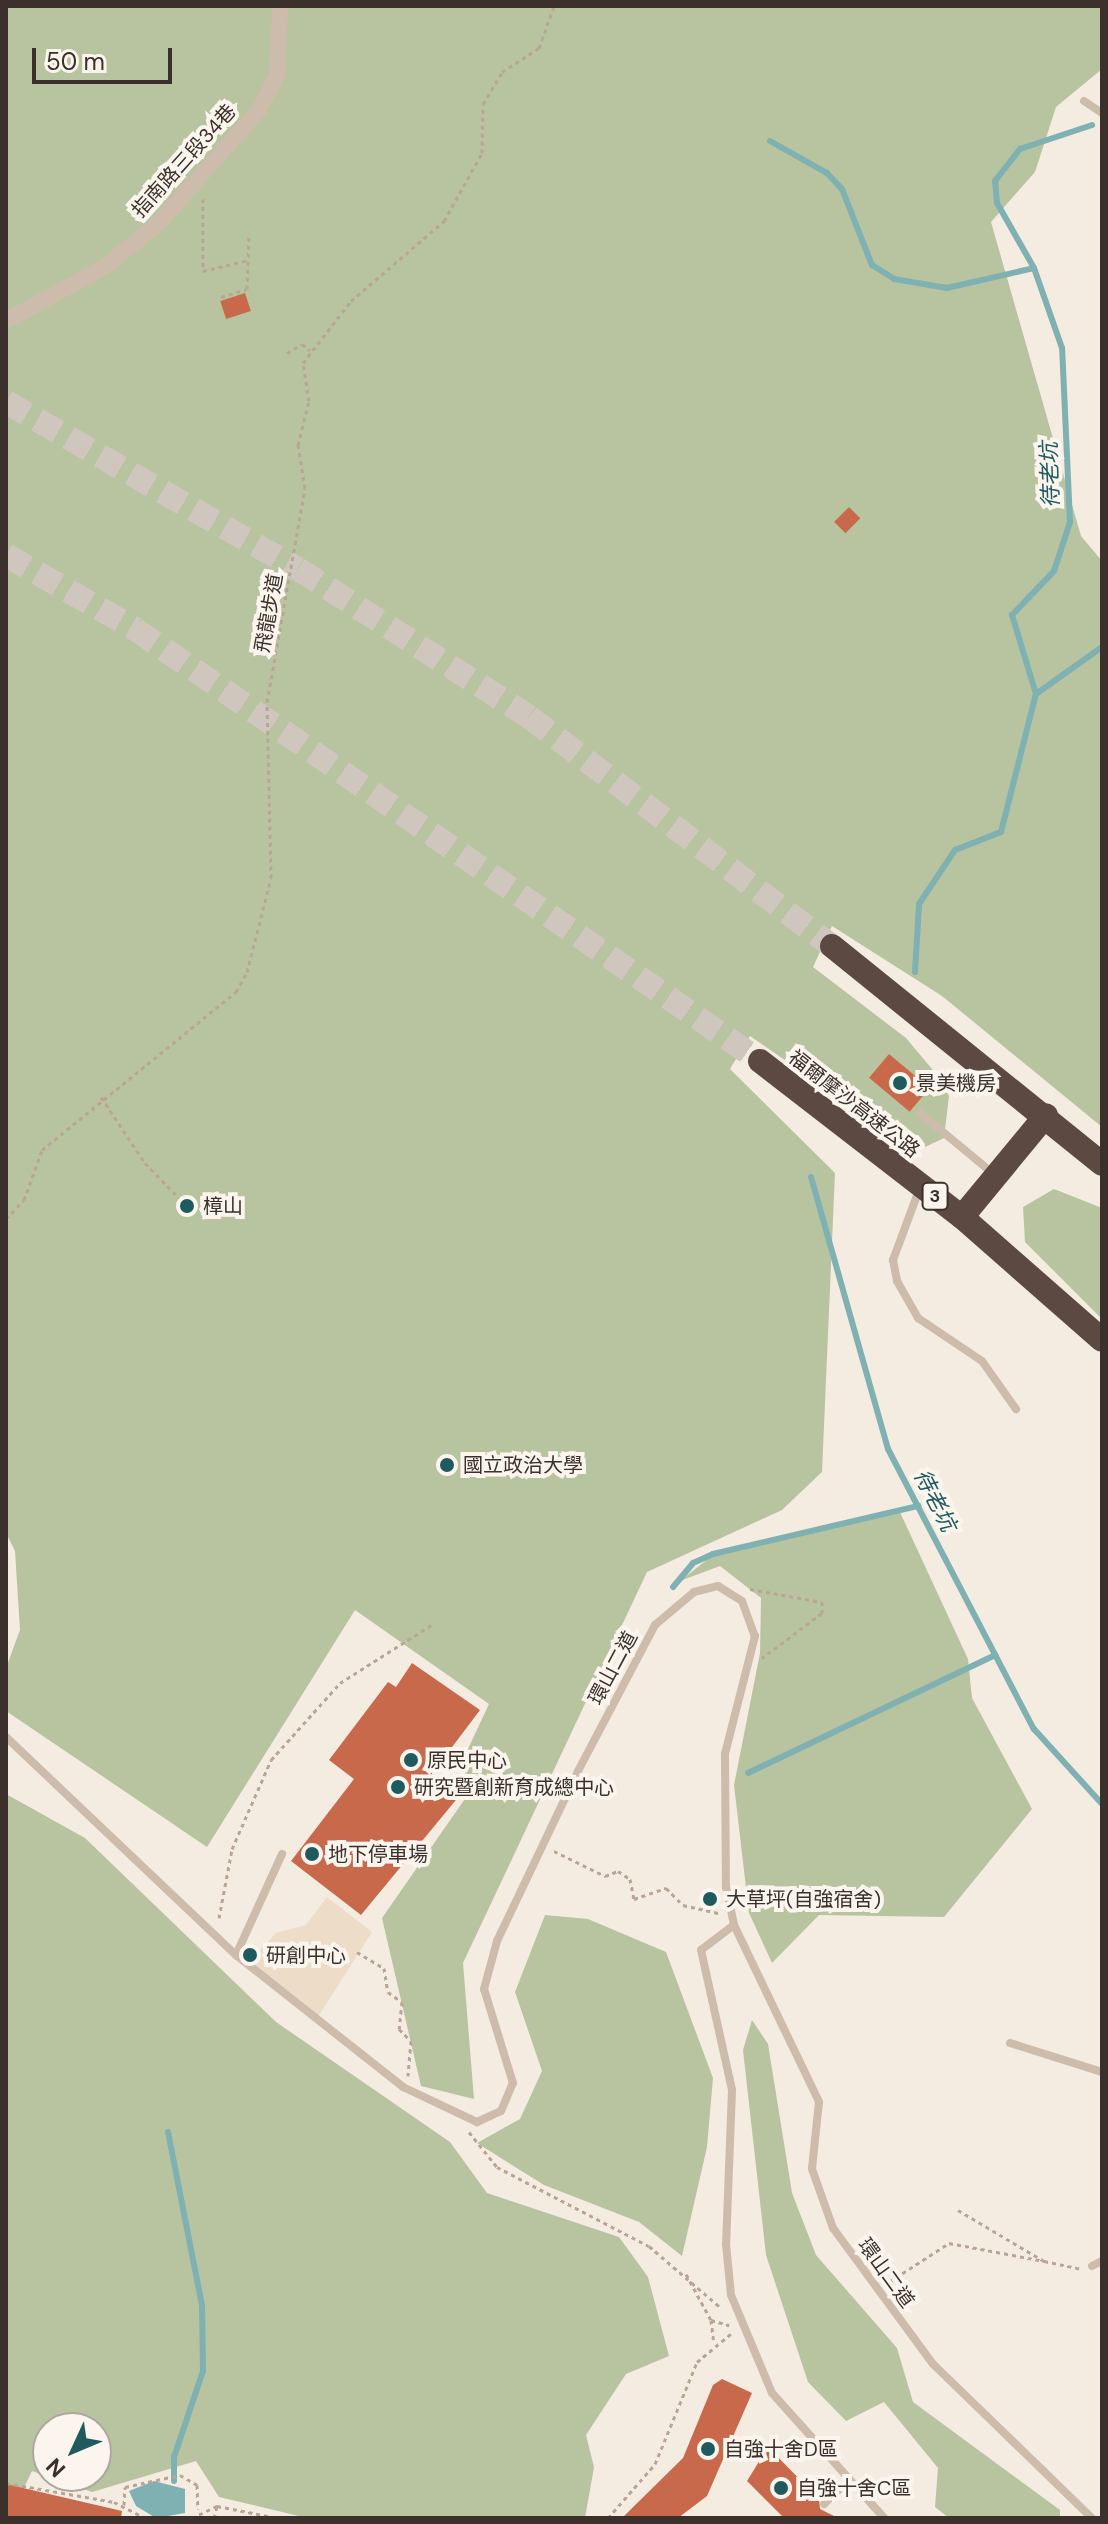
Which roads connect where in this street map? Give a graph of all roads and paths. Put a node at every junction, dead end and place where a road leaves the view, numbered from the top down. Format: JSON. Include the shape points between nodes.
{"nodes":[{"id":1,"x":280,"y":6,"type":"edge"},
{"id":2,"x":554,"y":6,"type":"edge"},
{"id":3,"x":1084,"y":101,"type":"dead end"},
{"id":4,"x":1102,"y":113,"type":"edge"},
{"id":5,"x":200,"y":176,"type":"junction"},
{"id":6,"x":249,"y":233,"type":"dead end"},
{"id":7,"x":248,"y":260,"type":"junction"},
{"id":8,"x":221,"y":297,"type":"dead end"},
{"id":9,"x":6,"y":321,"type":"edge"},
{"id":10,"x":310,"y":350,"type":"junction"},
{"id":11,"x":287,"y":353,"type":"dead end"},
{"id":12,"x":832,"y":946,"type":"tunnel mouth"},
{"id":13,"x":760,"y":1061,"type":"tunnel mouth"},
{"id":14,"x":101,"y":1097,"type":"junction"},
{"id":15,"x":920,"y":1113,"type":"dead end"},
{"id":16,"x":1046,"y":1115,"type":"junction"},
{"id":17,"x":1102,"y":1164,"type":"edge"},
{"id":18,"x":996,"y":1176,"type":"junction"},
{"id":19,"x":921,"y":1185,"type":"junction"},
{"id":20,"x":187,"y":1206,"type":"dead end"},
{"id":21,"x":962,"y":1217,"type":"junction"},
{"id":22,"x":6,"y":1219,"type":"edge"},
{"id":23,"x":1102,"y":1340,"type":"edge"},
{"id":24,"x":1016,"y":1409,"type":"dead end"},
{"id":25,"x":6,"y":1551,"type":"edge"},
{"id":26,"x":718,"y":1586,"type":"junction"},
{"id":27,"x":6,"y":1591,"type":"edge"},
{"id":28,"x":433,"y":1624,"type":"dead end"},
{"id":29,"x":746,"y":1670,"type":"junction"},
{"id":30,"x":6,"y":1737,"type":"edge"},
{"id":31,"x":543,"y":1845,"type":"junction"},
{"id":32,"x":282,"y":1854,"type":"dead end"},
{"id":33,"x":734,"y":1925,"type":"junction"},
{"id":34,"x":215,"y":1938,"type":"junction"},
{"id":35,"x":357,"y":1952,"type":"dead end"},
{"id":36,"x":236,"y":1955,"type":"junction"},
{"id":37,"x":1010,"y":2043,"type":"dead end"},
{"id":38,"x":1102,"y":2072,"type":"edge"},
{"id":39,"x":403,"y":2087,"type":"junction"},
{"id":40,"x":462,"y":2119,"type":"junction"},
{"id":41,"x":958,"y":2210,"type":"dead end"},
{"id":42,"x":1044,"y":2261,"type":"junction"},
{"id":43,"x":1102,"y":2261,"type":"edge"},
{"id":44,"x":1092,"y":2266,"type":"joint"},
{"id":45,"x":685,"y":2270,"type":"junction"},
{"id":46,"x":878,"y":2289,"type":"junction"},
{"id":47,"x":736,"y":2313,"type":"junction"},
{"id":48,"x":711,"y":2320,"type":"junction"},
{"id":49,"x":741,"y":2329,"type":"junction"},
{"id":50,"x":714,"y":2345,"type":"junction"},
{"id":51,"x":849,"y":2480,"type":"junction"},
{"id":52,"x":6,"y":2483,"type":"edge"},
{"id":53,"x":824,"y":2504,"type":"dead end"},
{"id":54,"x":124,"y":2505,"type":"junction"},
{"id":55,"x":217,"y":2506,"type":"junction"},
{"id":56,"x":198,"y":2509,"type":"junction"},
{"id":57,"x":146,"y":2518,"type":"edge"},
{"id":58,"x":192,"y":2518,"type":"edge"},
{"id":59,"x":214,"y":2518,"type":"edge"},
{"id":60,"x":278,"y":2518,"type":"edge"},
{"id":61,"x":608,"y":2518,"type":"edge"},
{"id":62,"x":884,"y":2518,"type":"edge"},
{"id":63,"x":1092,"y":2518,"type":"edge"}],
"edges":[{"from":1,"to":5,"type":"street","name":"指南路三段34巷","via":[[277,75],[259,110]]},
{"from":2,"to":10,"type":"path","via":[[539,48],[502,72],[483,104],[482,153],[444,221],[351,301]]},
{"from":3,"to":4,"type":"lane"},
{"from":5,"to":7,"type":"path","via":[[203,271]]},
{"from":5,"to":9,"type":"street","name":"指南路三段34巷","via":[[161,221],[106,266]]},
{"from":6,"to":7,"type":"path"},
{"from":7,"to":8,"type":"path","via":[[247,289]]},
{"from":10,"to":11,"type":"path","via":[[302,344]]},
{"from":10,"to":14,"type":"path","name":"飛龍步道","via":[[298,445],[305,488],[267,702],[271,878],[247,972],[236,992]]},
{"from":12,"to":16,"type":"highway"},
{"from":13,"to":19,"type":"highway","name":"福爾摩沙高速公路","number":"3"},
{"from":14,"to":20,"type":"path","via":[[145,1163]]},
{"from":14,"to":22,"type":"path","name":"飛龍步道","via":[[42,1150],[24,1200]]},
{"from":15,"to":18,"type":"lane"},
{"from":16,"to":17,"type":"highway"},
{"from":16,"to":18,"type":"highway"},
{"from":18,"to":21,"type":"highway"},
{"from":19,"to":21,"type":"highway","name":"福爾摩沙高速公路","number":"3"},
{"from":19,"to":24,"type":"lane","via":[[893,1260],[897,1281],[918,1318],[982,1361]]},
{"from":21,"to":23,"type":"highway","name":"福爾摩沙高速公路","number":"3"},
{"from":25,"to":27,"type":"path"},
{"from":26,"to":29,"type":"lane","name":"環山二道","via":[[742,1601],[755,1636]]},
{"from":26,"to":29,"type":"path","via":[[822,1602],[822,1613]]},
{"from":26,"to":31,"type":"lane","name":"環山二道","via":[[694,1592],[655,1625]]},
{"from":28,"to":34,"type":"path","via":[[340,1683],[271,1760],[232,1849]]},
{"from":29,"to":33,"type":"lane","name":"環山二道","via":[[725,1754],[726,1887]]},
{"from":30,"to":34,"type":"lane"},
{"from":31,"to":33,"type":"path","via":[[605,1876],[618,1871],[630,1879],[634,1899],[666,1888],[683,1905],[702,1904]]},
{"from":31,"to":40,"type":"lane","name":"環山二道","via":[[497,1941],[484,1989],[513,2083],[510,2099],[489,2119]]},
{"from":32,"to":36,"type":"lane"},
{"from":33,"to":46,"type":"lane","name":"環山二道","via":[[819,2102],[812,2169],[833,2228]]},
{"from":33,"to":47,"type":"lane","via":[[701,1950],[729,2058],[726,2244]]},
{"from":34,"to":36,"type":"lane"},
{"from":35,"to":39,"type":"path","via":[[384,1968],[388,1992],[402,2002],[399,2029],[411,2041],[412,2066]]},
{"from":36,"to":39,"type":"lane"},
{"from":37,"to":38,"type":"lane"},
{"from":39,"to":40,"type":"lane"},
{"from":40,"to":45,"type":"path","via":[[487,2159],[524,2186]]},
{"from":41,"to":42,"type":"path"},
{"from":42,"to":44,"type":"path","via":[[1069,2270]]},
{"from":42,"to":46,"type":"path","via":[[949,2243]]},
{"from":43,"to":44,"type":"lane"},
{"from":45,"to":47,"type":"path","via":[[719,2307]]},
{"from":45,"to":48,"type":"path"},
{"from":46,"to":63,"type":"lane","name":"環山二道","via":[[933,2364]]},
{"from":47,"to":49,"type":"lane"},
{"from":48,"to":49,"type":"path"},
{"from":48,"to":50,"type":"path"},
{"from":49,"to":50,"type":"path"},
{"from":49,"to":51,"type":"lane","via":[[772,2393]]},
{"from":50,"to":61,"type":"path","via":[[685,2380],[655,2464]]},
{"from":51,"to":53,"type":"lane"},
{"from":51,"to":62,"type":"lane"},
{"from":52,"to":54,"type":"path"},
{"from":54,"to":56,"type":"path","via":[[125,2487],[180,2475],[197,2485]]},
{"from":54,"to":57,"type":"path"},
{"from":55,"to":56,"type":"path"},
{"from":55,"to":59,"type":"path"},
{"from":55,"to":60,"type":"path"},
{"from":56,"to":58,"type":"path"}]}
